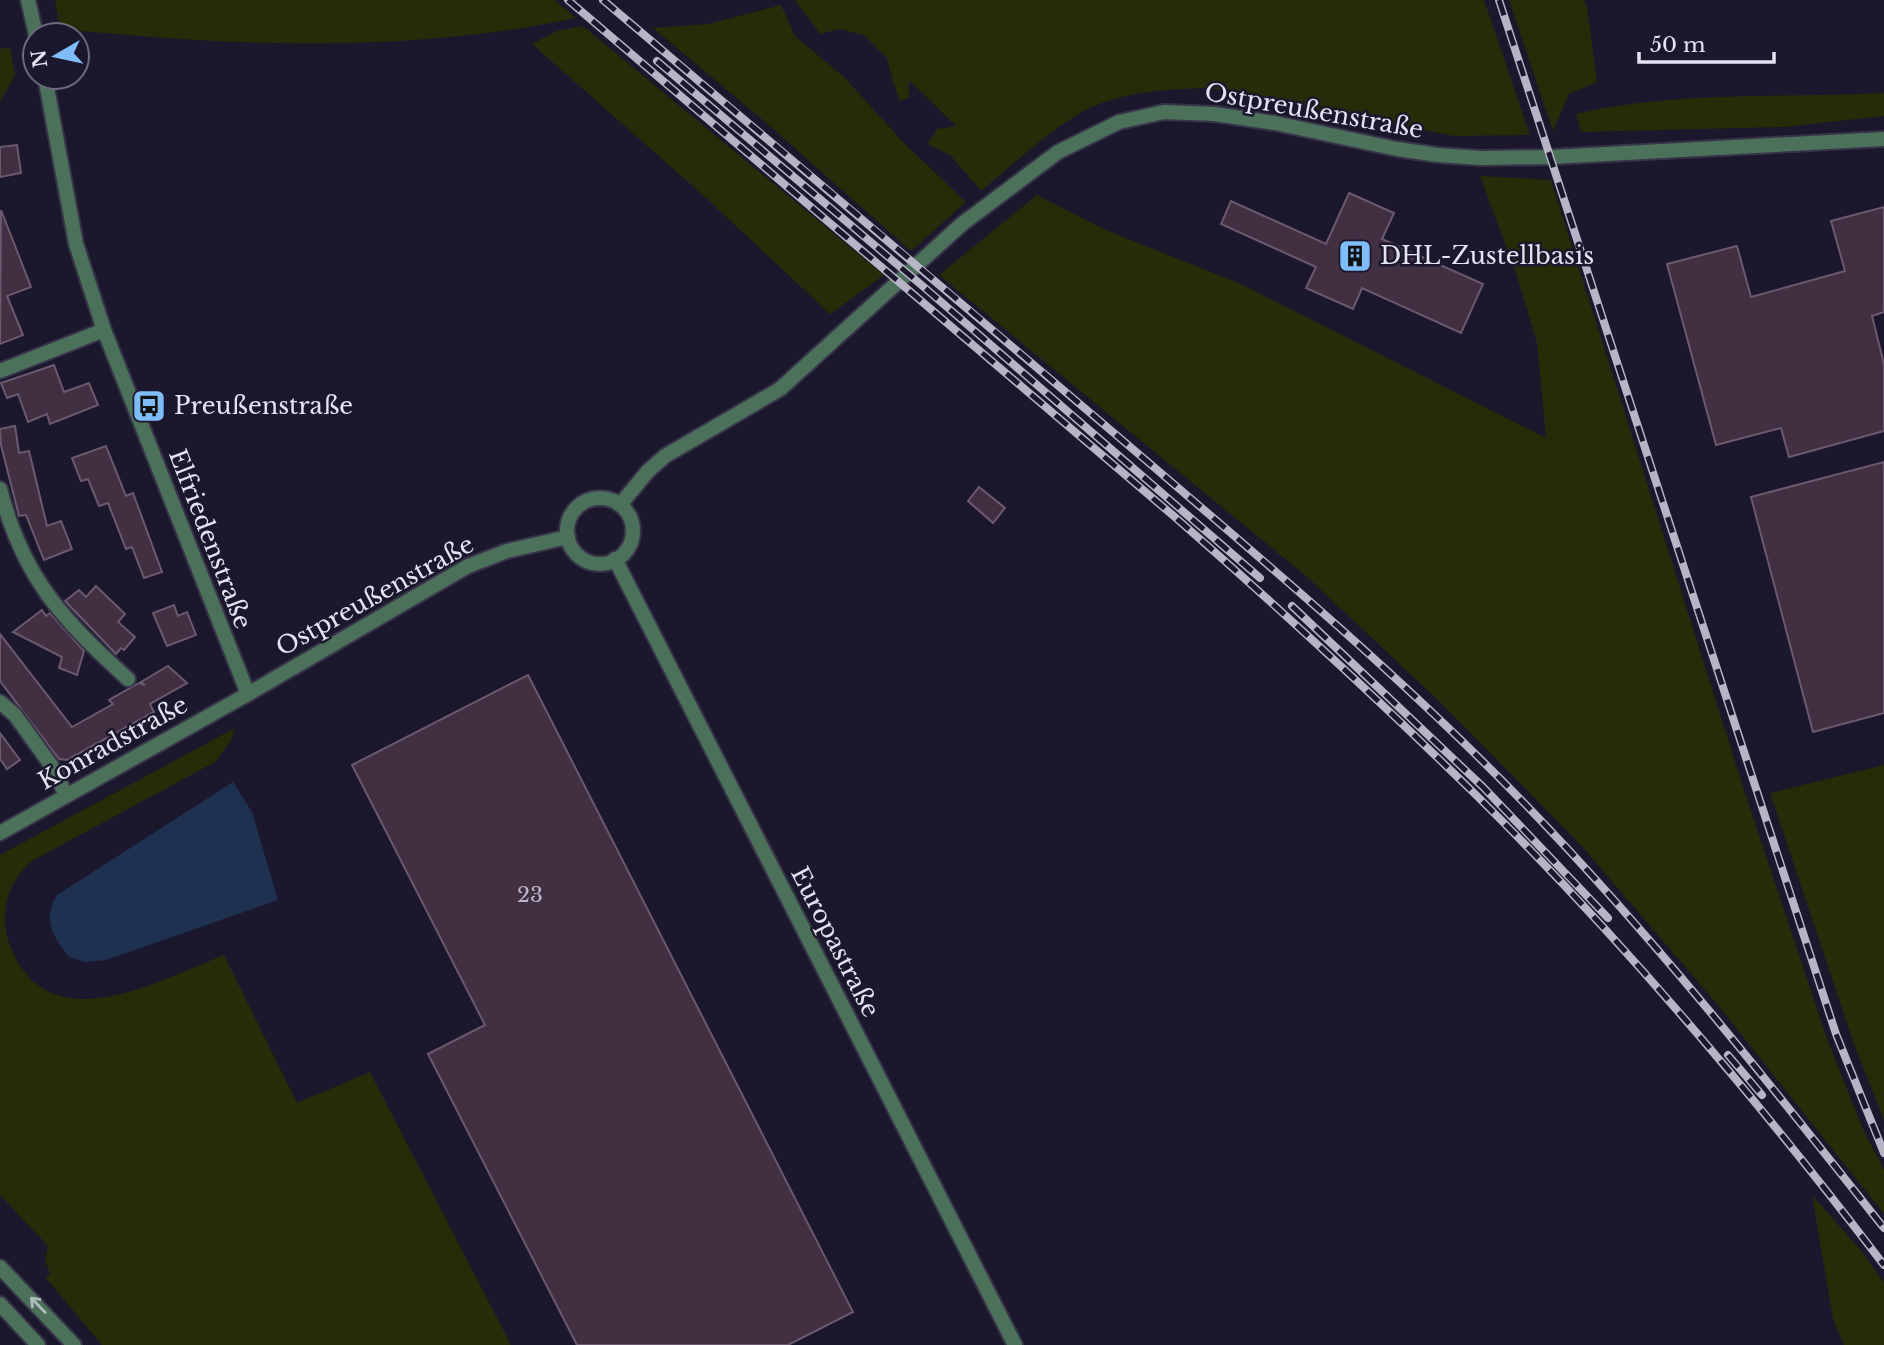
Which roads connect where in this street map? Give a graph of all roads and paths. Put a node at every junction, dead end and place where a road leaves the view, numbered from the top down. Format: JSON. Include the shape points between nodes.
{"nodes":[{"id":1,"x":28,"y":0,"type":"edge"},
{"id":2,"x":33,"y":21,"type":"edge"},
{"id":3,"x":49,"y":91,"type":"edge"},
{"id":4,"x":1884,"y":139,"type":"edge"},
{"id":5,"x":104,"y":330,"type":"junction"},
{"id":6,"x":0,"y":371,"type":"edge"},
{"id":7,"x":0,"y":489,"type":"edge"},
{"id":8,"x":620,"y":505,"type":"junction"},
{"id":9,"x":568,"y":537,"type":"junction"},
{"id":10,"x":615,"y":559,"type":"junction"},
{"id":11,"x":128,"y":679,"type":"dead end"},
{"id":12,"x":248,"y":694,"type":"junction"},
{"id":13,"x":0,"y":702,"type":"edge"},
{"id":14,"x":66,"y":795,"type":"junction"},
{"id":15,"x":0,"y":833,"type":"edge"},
{"id":16,"x":0,"y":1267,"type":"edge"},
{"id":17,"x":0,"y":1304,"type":"edge"},
{"id":18,"x":38,"y":1345,"type":"edge"},
{"id":19,"x":74,"y":1345,"type":"edge"},
{"id":20,"x":1015,"y":1345,"type":"edge"}],
"edges":[{"from":1,"to":2,"type":"street"},
{"from":3,"to":5,"type":"street","name":"Elfriedenstraße","via":[[76,244]]},
{"from":4,"to":8,"type":"street","name":"Ostpreußenstraße","via":[[1481,158],[1397,149],[1215,114],[1164,112],[1119,122],[1058,152],[974,216],[780,388],[665,456]]},
{"from":5,"to":6,"type":"street"},
{"from":5,"to":12,"type":"street","name":"Elfriedenstraße"},
{"from":7,"to":11,"type":"street","via":[[21,550],[48,597],[80,636]]},
{"from":8,"to":9,"type":"street","via":[[606,498],[586,501],[571,514]]},
{"from":8,"to":10,"type":"street","via":[[629,517],[632,536]]},
{"from":9,"to":10,"type":"street","via":[[574,551],[589,562]]},
{"from":9,"to":12,"type":"street","name":"Ostpreußenstraße","via":[[507,551],[468,566]]},
{"from":10,"to":20,"type":"street","name":"Europastraße"},
{"from":12,"to":14,"type":"street","name":"Konradstraße"},
{"from":13,"to":14,"type":"street","via":[[37,745]]},
{"from":14,"to":15,"type":"street","name":"Konradstraße"},
{"from":19,"to":16,"type":"street","one_way":true},
{"from":17,"to":18,"type":"street"}]}
